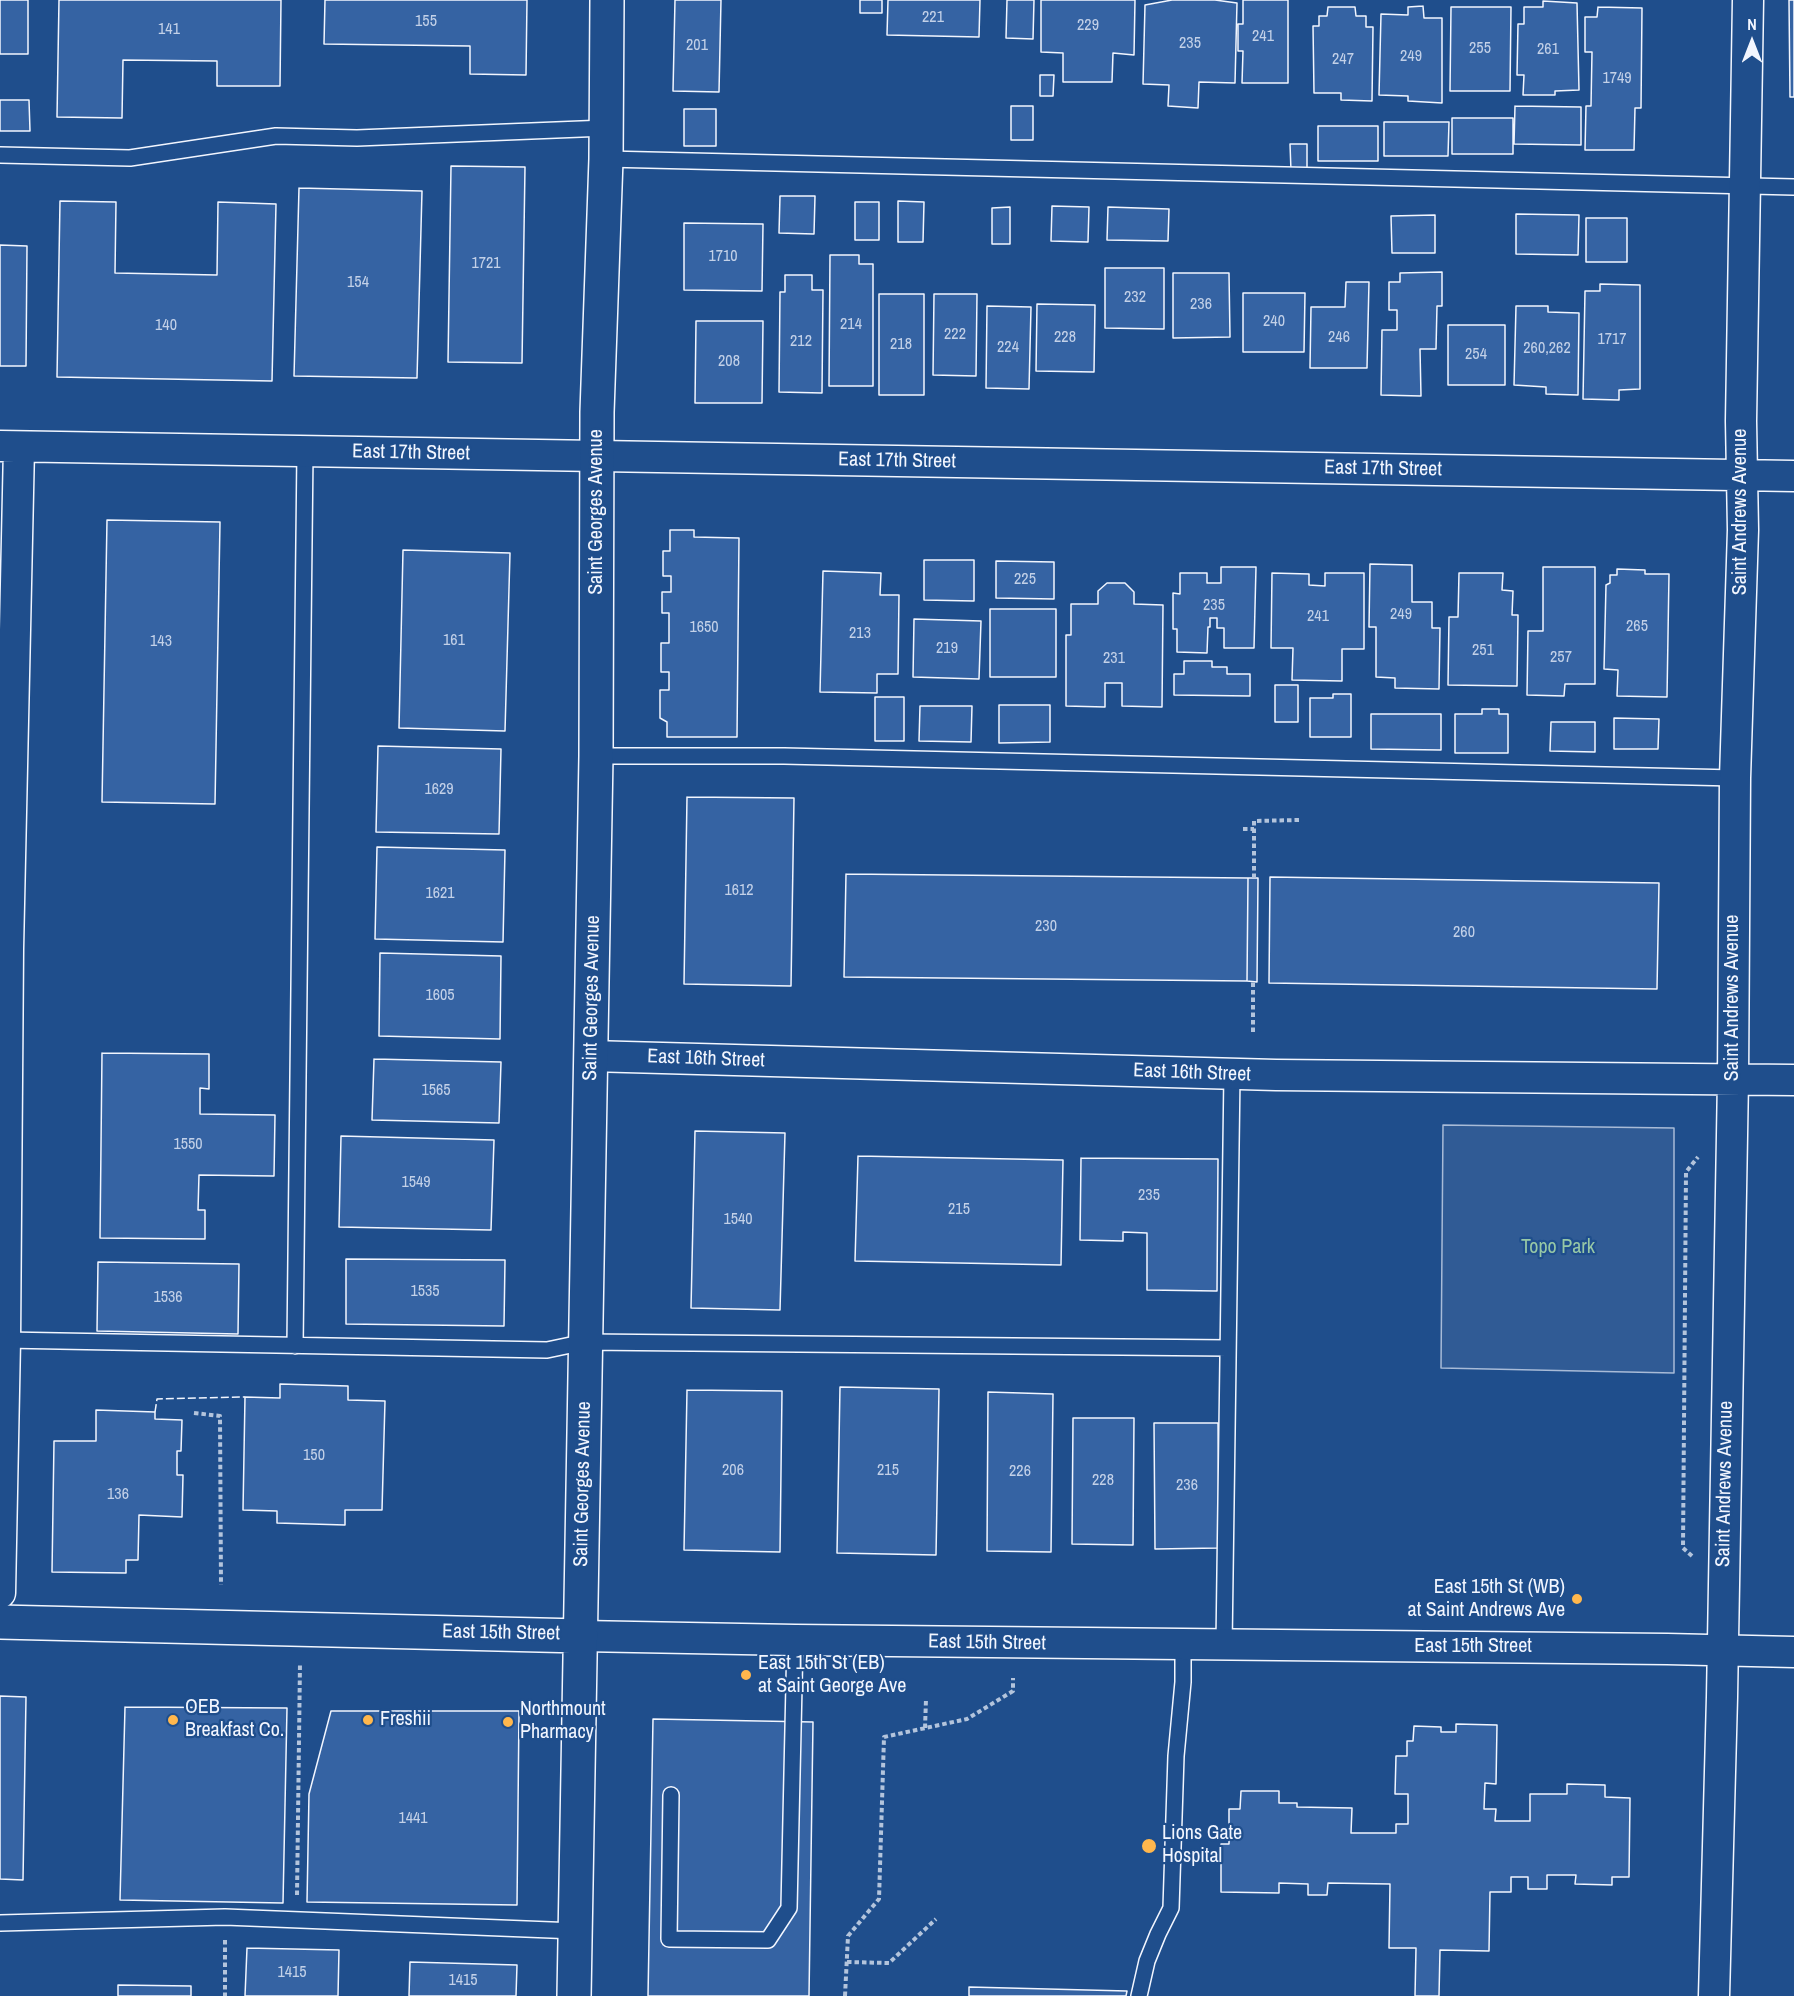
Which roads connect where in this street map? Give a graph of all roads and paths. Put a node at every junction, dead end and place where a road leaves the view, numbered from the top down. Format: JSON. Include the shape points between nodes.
{"nodes":[{"id":1,"x":607,"y":0,"type":"edge"},
{"id":2,"x":1748,"y":0,"type":"edge"},
{"id":3,"x":606,"y":144,"type":"junction"},
{"id":4,"x":0,"y":155,"type":"edge"},
{"id":5,"x":1744,"y":187,"type":"junction"},
{"id":6,"x":1794,"y":187,"type":"edge"},
{"id":7,"x":9,"y":447,"type":"edge"},
{"id":8,"x":305,"y":451,"type":"junction"},
{"id":9,"x":597,"y":456,"type":"junction"},
{"id":10,"x":1742,"y":475,"type":"junction"},
{"id":11,"x":1794,"y":476,"type":"edge"},
{"id":12,"x":596,"y":756,"type":"junction"},
{"id":13,"x":1735,"y":778,"type":"junction"},
{"id":14,"x":1300,"y":820,"type":"dead end"},
{"id":15,"x":1244,"y":829,"type":"dead end"},
{"id":16,"x":1254,"y":829,"type":"junction"},
{"id":17,"x":1254,"y":878,"type":"dead end"},
{"id":18,"x":4,"y":950,"type":"edge"},
{"id":19,"x":1253,"y":981,"type":"dead end"},
{"id":20,"x":1253,"y":1032,"type":"dead end"},
{"id":21,"x":590,"y":1056,"type":"junction"},
{"id":22,"x":1232,"y":1074,"type":"junction"},
{"id":23,"x":1732,"y":1079,"type":"junction"},
{"id":24,"x":1794,"y":1080,"type":"edge"},
{"id":25,"x":1705,"y":1149,"type":"dead end"},
{"id":26,"x":5,"y":1341,"type":"junction"},
{"id":27,"x":585,"y":1342,"type":"junction"},
{"id":28,"x":295,"y":1346,"type":"junction"},
{"id":29,"x":1228,"y":1348,"type":"junction"},
{"id":30,"x":194,"y":1413,"type":"dead end"},
{"id":31,"x":1699,"y":1563,"type":"dead end"},
{"id":32,"x":221,"y":1585,"type":"dead end"},
{"id":33,"x":0,"y":1593,"type":"edge"},
{"id":34,"x":0,"y":1622,"type":"edge"},
{"id":35,"x":300,"y":1628,"type":"junction"},
{"id":36,"x":581,"y":1636,"type":"junction"},
{"id":37,"x":795,"y":1640,"type":"junction"},
{"id":38,"x":1183,"y":1645,"type":"junction"},
{"id":39,"x":1224,"y":1645,"type":"junction"},
{"id":40,"x":1722,"y":1650,"type":"junction"},
{"id":41,"x":1794,"y":1652,"type":"edge"},
{"id":42,"x":1013,"y":1678,"type":"dead end"},
{"id":43,"x":926,"y":1699,"type":"dead end"},
{"id":44,"x":925,"y":1728,"type":"junction"},
{"id":45,"x":671,"y":1795,"type":"dead end"},
{"id":46,"x":225,"y":1917,"type":"junction"},
{"id":47,"x":936,"y":1919,"type":"dead end"},
{"id":48,"x":297,"y":1920,"type":"junction"},
{"id":49,"x":0,"y":1923,"type":"edge"},
{"id":50,"x":576,"y":1931,"type":"junction"},
{"id":51,"x":847,"y":1962,"type":"junction"},
{"id":52,"x":225,"y":1996,"type":"edge"},
{"id":53,"x":574,"y":1996,"type":"edge"},
{"id":54,"x":845,"y":1996,"type":"edge"},
{"id":55,"x":1139,"y":1996,"type":"edge"},
{"id":56,"x":1714,"y":1996,"type":"edge"}],
"edges":[{"from":1,"to":3,"type":"street","name":"Saint Georges Avenue"},
{"from":2,"to":5,"type":"street","name":"Saint Andrews Avenue"},
{"from":3,"to":4,"type":"lane","via":[[276,136],[130,158]]},
{"from":3,"to":5,"type":"lane"},
{"from":3,"to":9,"type":"street","name":"Saint Georges Avenue"},
{"from":5,"to":6,"type":"lane"},
{"from":5,"to":10,"type":"street","name":"Saint Andrews Avenue"},
{"from":7,"to":8,"type":"street","name":"East 17th Street"},
{"from":7,"to":18,"type":"street"},
{"from":8,"to":9,"type":"street","name":"East 17th Street"},
{"from":8,"to":28,"type":"lane"},
{"from":9,"to":10,"type":"street","name":"East 17th Street"},
{"from":9,"to":12,"type":"street","name":"Saint Georges Avenue"},
{"from":10,"to":11,"type":"street","name":"East 17th Street"},
{"from":10,"to":13,"type":"street","name":"Saint Andrews Avenue"},
{"from":12,"to":13,"type":"lane","via":[[784,756]]},
{"from":12,"to":21,"type":"street","name":"Saint Georges Avenue"},
{"from":13,"to":23,"type":"street","name":"Saint Andrews Avenue"},
{"from":14,"to":16,"type":"path","via":[[1254,821]]},
{"from":15,"to":16,"type":"path"},
{"from":16,"to":17,"type":"path"},
{"from":18,"to":26,"type":"street"},
{"from":19,"to":20,"type":"path"},
{"from":21,"to":22,"type":"street","name":"East 16th Street"},
{"from":21,"to":27,"type":"street","name":"Saint Georges Avenue"},
{"from":22,"to":23,"type":"street","name":"East 16th Street"},
{"from":22,"to":29,"type":"lane"},
{"from":23,"to":24,"type":"street","name":"East 16th Street"},
{"from":23,"to":40,"type":"street","name":"Saint Andrews Avenue"},
{"from":25,"to":31,"type":"path","via":[[1686,1172],[1683,1548]]},
{"from":26,"to":28,"type":"lane"},
{"from":26,"to":33,"type":"street"},
{"from":27,"to":28,"type":"lane","via":[[547,1350]]},
{"from":27,"to":29,"type":"lane"},
{"from":27,"to":36,"type":"street","name":"Saint Georges Avenue"},
{"from":29,"to":39,"type":"lane"},
{"from":30,"to":32,"type":"path","via":[[220,1416]]},
{"from":34,"to":35,"type":"street","name":"East 15th Street"},
{"from":35,"to":36,"type":"street","name":"East 15th Street"},
{"from":35,"to":48,"type":"path"},
{"from":36,"to":37,"type":"street","name":"East 15th Street"},
{"from":36,"to":50,"type":"street","name":"Saint Georges Avenue"},
{"from":37,"to":38,"type":"street","name":"East 15th Street"},
{"from":37,"to":45,"type":"lane","via":[[789,1908],[768,1940],[669,1939]]},
{"from":38,"to":39,"type":"street","name":"East 15th Street"},
{"from":38,"to":55,"type":"lane","via":[[1171,1908],[1147,1961]]},
{"from":39,"to":40,"type":"street","name":"East 15th Street"},
{"from":40,"to":41,"type":"street","name":"East 15th Street"},
{"from":40,"to":56,"type":"street","name":"Saint Andrews Avenue"},
{"from":42,"to":44,"type":"path","via":[[1013,1691],[967,1719]]},
{"from":43,"to":44,"type":"path"},
{"from":44,"to":51,"type":"path","via":[[884,1737],[879,1899],[848,1936]]},
{"from":46,"to":48,"type":"lane"},
{"from":46,"to":49,"type":"lane"},
{"from":46,"to":52,"type":"path"},
{"from":47,"to":51,"type":"path","via":[[889,1963]]},
{"from":48,"to":50,"type":"lane"},
{"from":50,"to":53,"type":"street","name":"Saint Georges Avenue"},
{"from":51,"to":54,"type":"path"}]}
